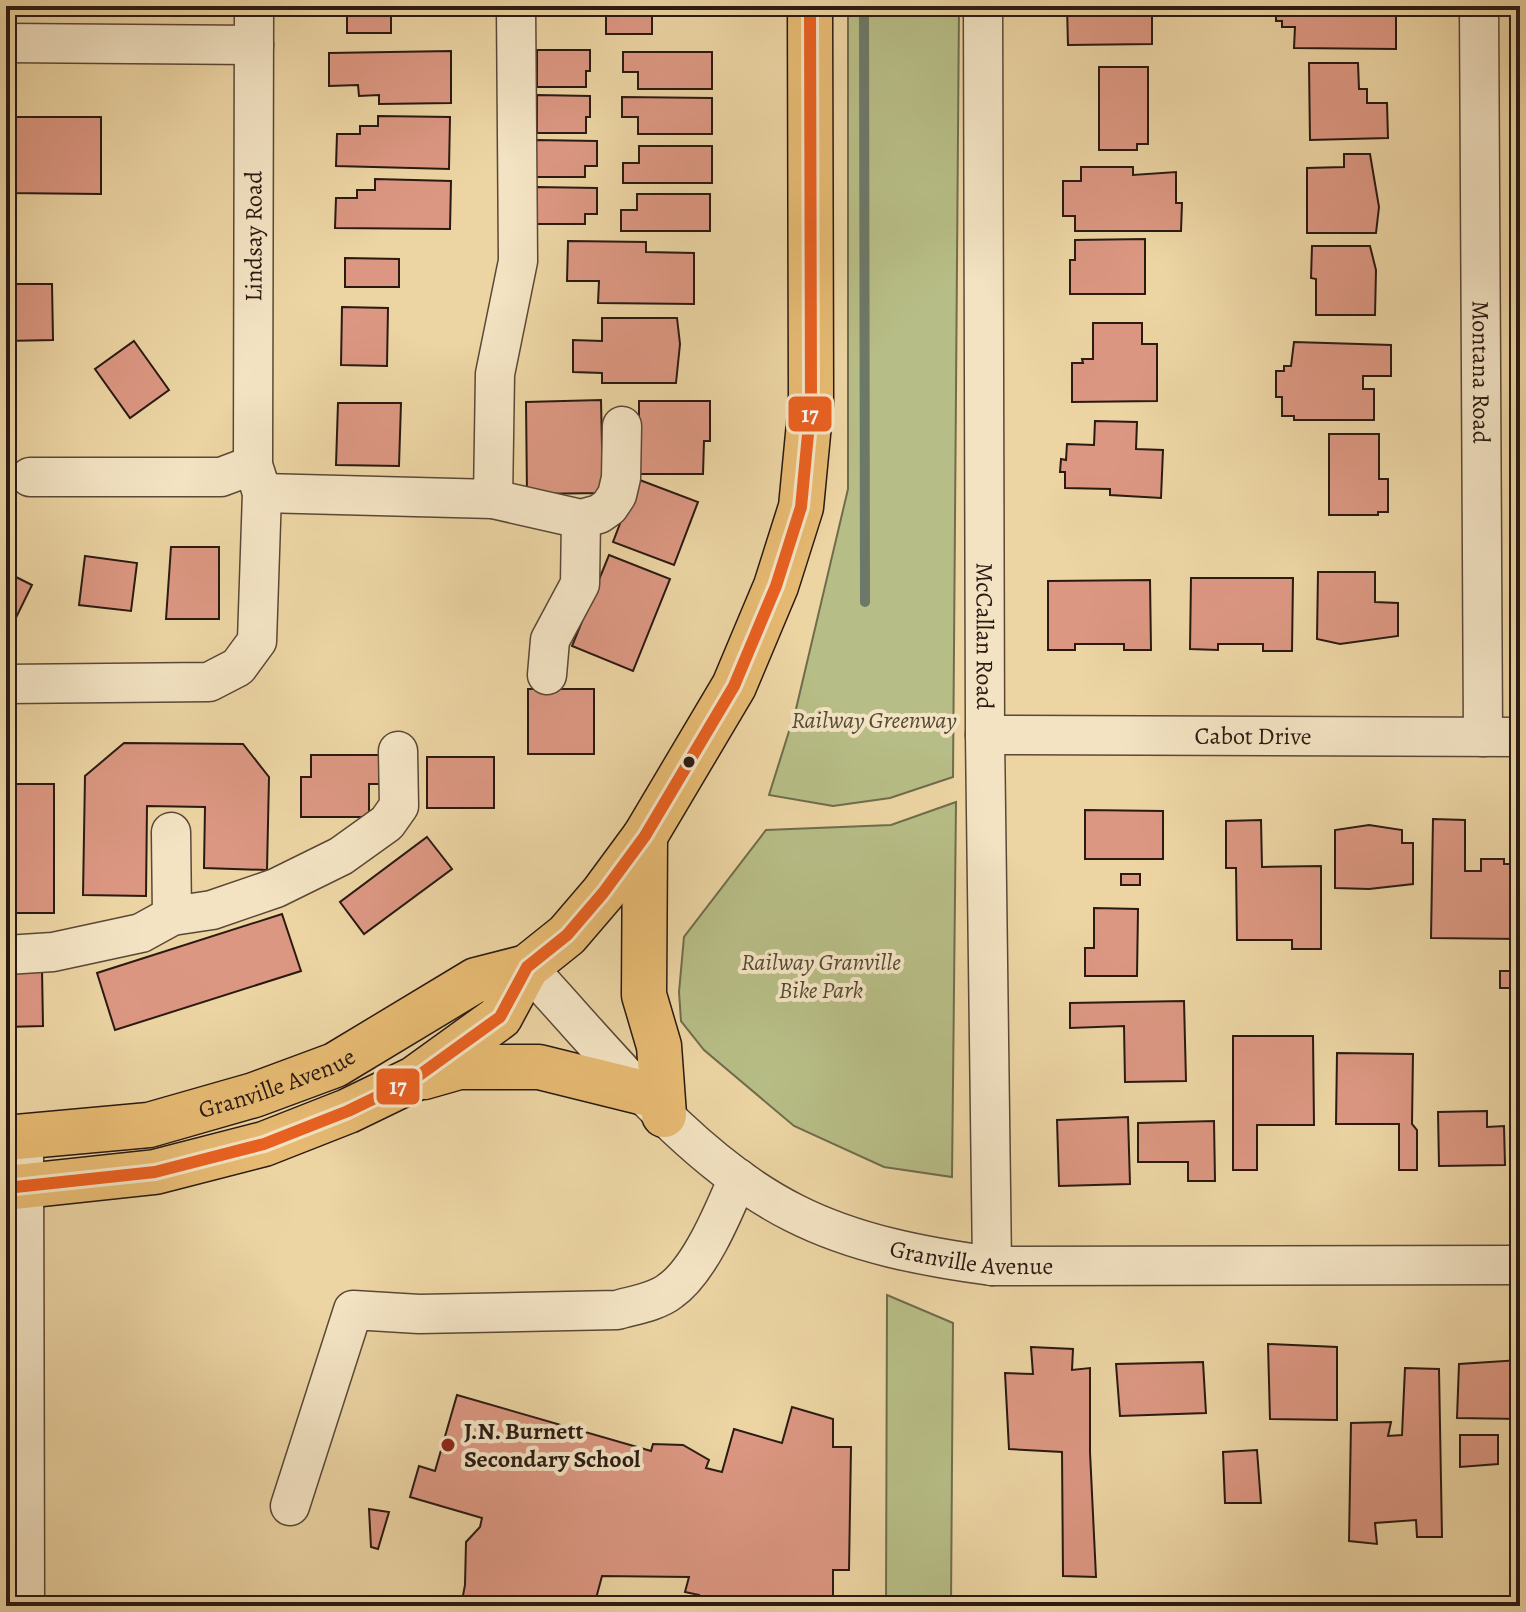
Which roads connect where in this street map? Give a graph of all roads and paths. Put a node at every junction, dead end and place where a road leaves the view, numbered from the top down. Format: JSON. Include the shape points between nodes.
{"nodes":[{"id":1,"x":254,"y":6,"type":"edge"},
{"id":2,"x":516,"y":6,"type":"edge"},
{"id":3,"x":810,"y":6,"type":"edge"},
{"id":4,"x":983,"y":6,"type":"edge"},
{"id":5,"x":1479,"y":6,"type":"edge"},
{"id":6,"x":6,"y":43,"type":"edge"},
{"id":7,"x":254,"y":45,"type":"junction"},
{"id":8,"x":622,"y":426,"type":"dead end"},
{"id":9,"x":30,"y":477,"type":"dead end"},
{"id":10,"x":258,"y":479,"type":"junction"},
{"id":11,"x":493,"y":499,"type":"junction"},
{"id":12,"x":581,"y":519,"type":"junction"},
{"id":13,"x":547,"y":675,"type":"dead end"},
{"id":14,"x":6,"y":684,"type":"edge"},
{"id":15,"x":985,"y":735,"type":"junction"},
{"id":16,"x":1483,"y":737,"type":"junction"},
{"id":17,"x":1520,"y":737,"type":"edge"},
{"id":18,"x":398,"y":751,"type":"dead end"},
{"id":19,"x":171,"y":832,"type":"dead end"},
{"id":20,"x":645,"y":836,"type":"junction"},
{"id":21,"x":172,"y":916,"type":"junction"},
{"id":22,"x":6,"y":955,"type":"edge"},
{"id":23,"x":527,"y":967,"type":"junction"},
{"id":24,"x":414,"y":1079,"type":"junction"},
{"id":25,"x":654,"y":1104,"type":"junction"},
{"id":26,"x":15,"y":1138,"type":"edge"},
{"id":27,"x":738,"y":1178,"type":"junction"},
{"id":28,"x":16,"y":1187,"type":"edge"},
{"id":29,"x":1520,"y":1265,"type":"edge"},
{"id":30,"x":992,"y":1266,"type":"junction"},
{"id":31,"x":290,"y":1506,"type":"dead end"},
{"id":32,"x":25,"y":1606,"type":"edge"}],
"edges":[{"from":1,"to":7,"type":"street","name":"Lindsay Road"},
{"from":2,"to":11,"type":"street","via":[[518,261],[495,374]]},
{"from":3,"to":20,"type":"main road","via":[[811,403],[801,507],[776,586],[734,686]]},
{"from":4,"to":15,"type":"street","name":"McCallan Road"},
{"from":5,"to":16,"type":"street","name":"Montana Road"},
{"from":6,"to":7,"type":"street"},
{"from":7,"to":10,"type":"street","name":"Lindsay Road"},
{"from":8,"to":12,"type":"street","via":[[617,495],[599,514]]},
{"from":9,"to":10,"type":"street"},
{"from":10,"to":11,"type":"street"},
{"from":10,"to":14,"type":"street","name":"Lindsay Road","via":[[257,641],[238,667],[209,682]]},
{"from":11,"to":12,"type":"street"},
{"from":12,"to":13,"type":"street","via":[[580,584],[550,640]]},
{"from":15,"to":16,"type":"street","name":"Cabot Drive"},
{"from":15,"to":30,"type":"street","name":"McCallan Road"},
{"from":16,"to":17,"type":"street","name":"Cabot Drive"},
{"from":18,"to":21,"type":"street","via":[[399,806],[387,823],[341,856],[276,888],[212,910]]},
{"from":19,"to":21,"type":"street"},
{"from":20,"to":23,"type":"main road","via":[[567,935]]},
{"from":20,"to":25,"type":"main road","via":[[644,995],[659,1046]]},
{"from":21,"to":22,"type":"street","via":[[141,933],[53,952]]},
{"from":23,"to":24,"type":"main road","name":"Granville Avenue","via":[[500,1017]]},
{"from":23,"to":25,"type":"street","name":"Granville Avenue"},
{"from":23,"to":26,"type":"main road","name":"Granville Avenue","via":[[476,980],[335,1065],[254,1095],[149,1125]]},
{"from":24,"to":25,"type":"main road","via":[[459,1067],[539,1067]]},
{"from":24,"to":28,"type":"main road","name":"Granville Avenue","via":[[264,1144],[155,1172]]},
{"from":25,"to":27,"type":"street","name":"Granville Avenue"},
{"from":26,"to":28,"type":"street"},
{"from":27,"to":30,"type":"street","name":"Granville Avenue","via":[[794,1213],[864,1241]]},
{"from":27,"to":31,"type":"street","via":[[719,1222],[684,1279],[668,1294],[617,1310],[353,1310]]},
{"from":28,"to":32,"type":"street"},
{"from":29,"to":30,"type":"street","name":"Granville Avenue"}]}
